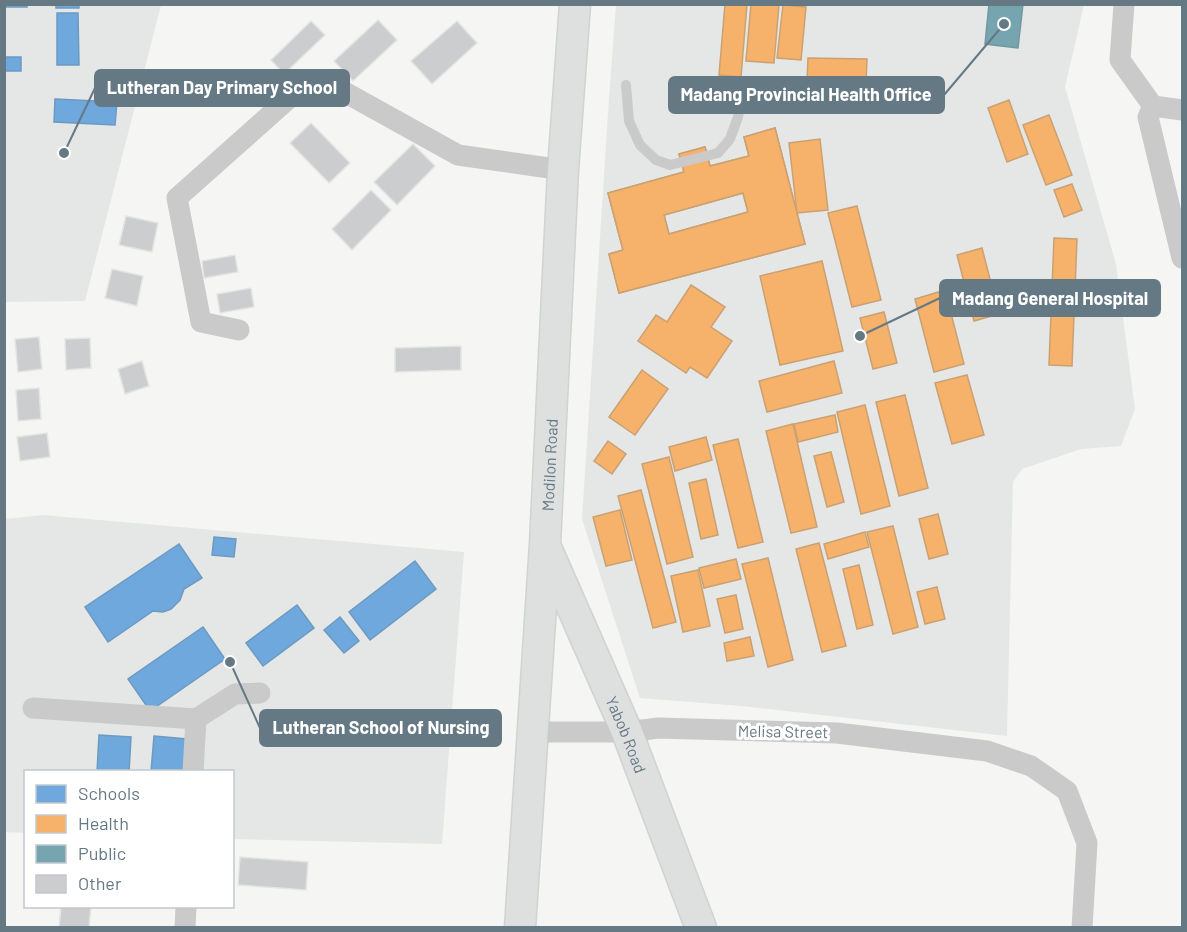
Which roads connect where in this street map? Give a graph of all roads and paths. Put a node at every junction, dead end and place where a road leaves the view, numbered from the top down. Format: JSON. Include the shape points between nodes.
{"nodes":[{"id":1,"x":575,"y":4,"type":"edge"},
{"id":2,"x":1124,"y":4,"type":"edge"},
{"id":3,"x":626,"y":85,"type":"dead end"},
{"id":4,"x":742,"y":98,"type":"dead end"},
{"id":5,"x":1153,"y":106,"type":"junction"},
{"id":6,"x":1182,"y":110,"type":"edge"},
{"id":7,"x":562,"y":170,"type":"junction"},
{"id":8,"x":1182,"y":258,"type":"edge"},
{"id":9,"x":239,"y":330,"type":"dead end"},
{"id":10,"x":545,"y":544,"type":"junction"},
{"id":11,"x":260,"y":693,"type":"dead end"},
{"id":12,"x":33,"y":708,"type":"dead end"},
{"id":13,"x":196,"y":719,"type":"junction"},
{"id":14,"x":532,"y":732,"type":"junction"},
{"id":15,"x":627,"y":732,"type":"junction"},
{"id":16,"x":193,"y":770,"type":"edge"},
{"id":17,"x":186,"y":908,"type":"edge"},
{"id":18,"x":185,"y":927,"type":"edge"},
{"id":19,"x":520,"y":927,"type":"edge"},
{"id":20,"x":701,"y":927,"type":"edge"},
{"id":21,"x":1082,"y":927,"type":"edge"}],
"edges":[{"from":1,"to":7,"type":"main road","name":"Modilon Road"},
{"from":2,"to":5,"type":"street","via":[[1120,60]]},
{"from":3,"to":4,"type":"lane","via":[[628,122],[640,146],[656,160],[670,165],[718,153],[730,139]]},
{"from":5,"to":6,"type":"street"},
{"from":5,"to":8,"type":"street","via":[[1148,117]]},
{"from":7,"to":9,"type":"street","via":[[458,155],[339,89],[305,84],[177,198],[201,322]]},
{"from":7,"to":10,"type":"main road","name":"Modilon Road"},
{"from":10,"to":14,"type":"main road","name":"Modilon Road"},
{"from":10,"to":15,"type":"main road","name":"Yabob Road"},
{"from":11,"to":13,"type":"street","via":[[236,694]]},
{"from":12,"to":13,"type":"street"},
{"from":13,"to":16,"type":"street"},
{"from":14,"to":15,"type":"street","name":"Melisa Street"},
{"from":14,"to":19,"type":"main road","name":"Modilon Road"},
{"from":15,"to":20,"type":"main road","name":"Yabob Road"},
{"from":15,"to":21,"type":"street","name":"Melisa Street","via":[[658,729],[837,733],[987,751],[1031,766],[1067,791],[1087,843]]},
{"from":17,"to":18,"type":"street"}]}
